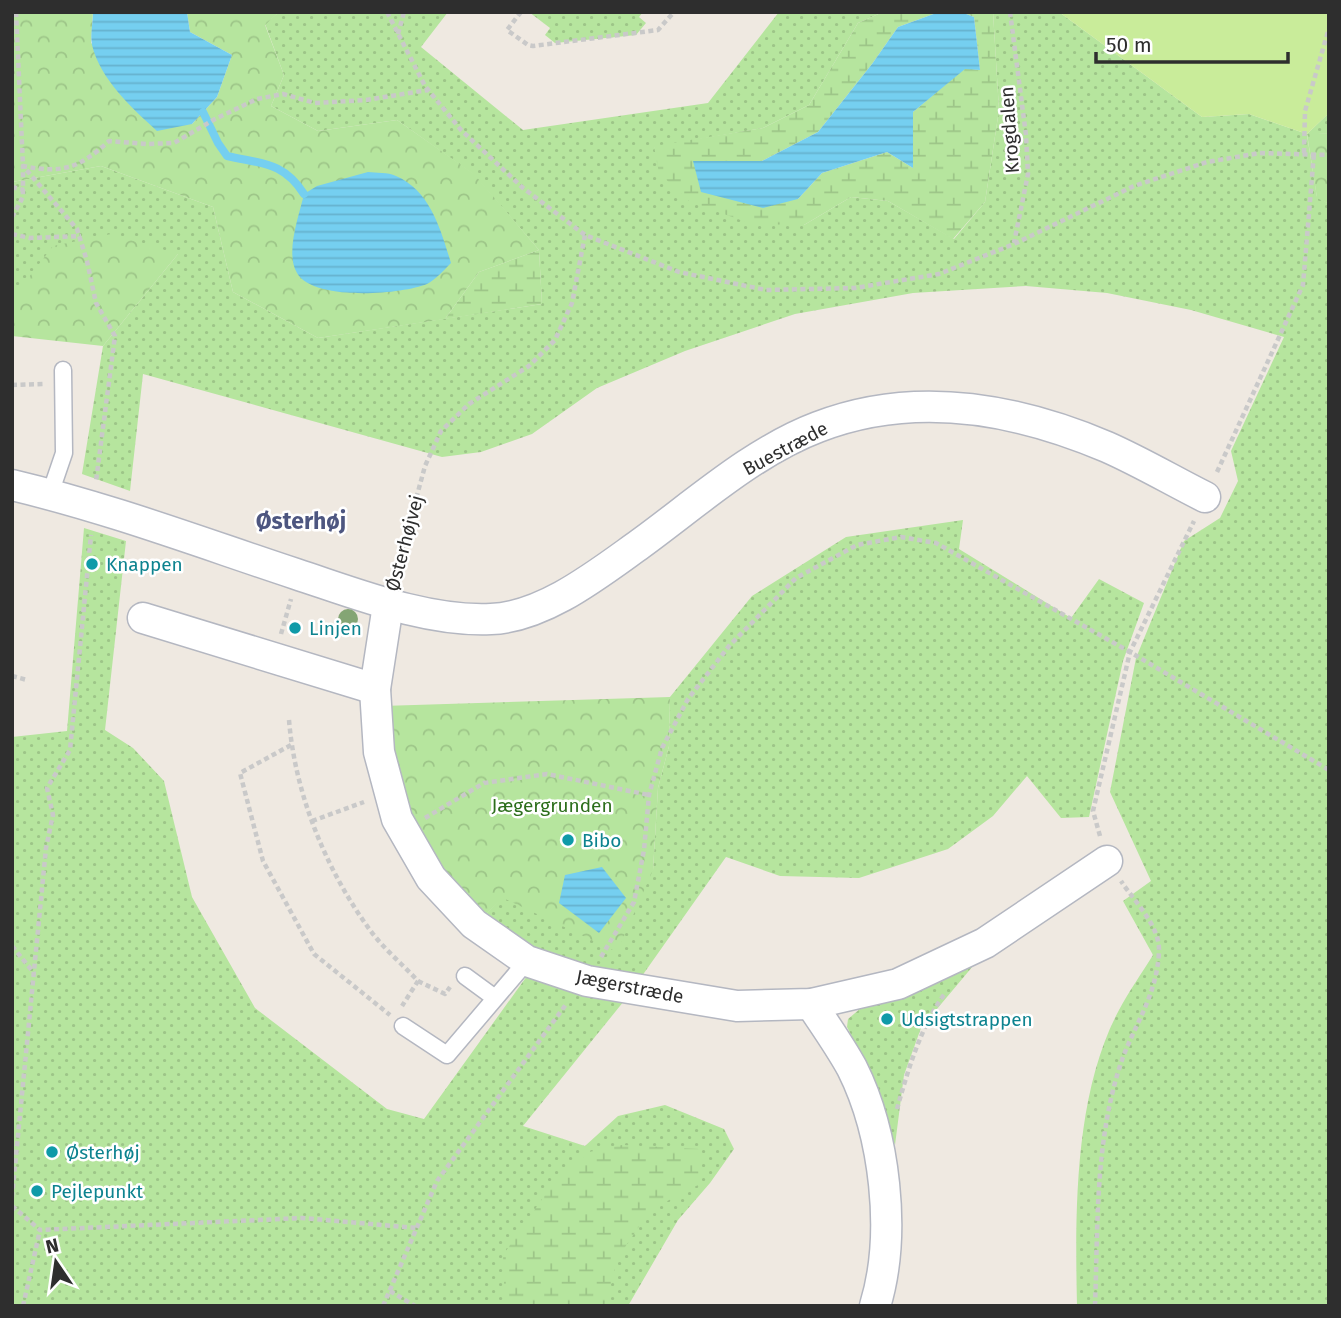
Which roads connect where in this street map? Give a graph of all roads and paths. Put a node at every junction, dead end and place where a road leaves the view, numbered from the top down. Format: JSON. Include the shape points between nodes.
{"nodes":[{"id":1,"x":16,"y":12,"type":"edge"},
{"id":2,"x":387,"y":12,"type":"edge"},
{"id":3,"x":404,"y":12,"type":"edge"},
{"id":4,"x":521,"y":12,"type":"edge"},
{"id":5,"x":674,"y":12,"type":"edge"},
{"id":6,"x":1010,"y":12,"type":"edge"},
{"id":7,"x":1329,"y":29,"type":"edge"},
{"id":8,"x":398,"y":35,"type":"junction"},
{"id":9,"x":428,"y":90,"type":"junction"},
{"id":10,"x":1304,"y":153,"type":"junction"},
{"id":11,"x":1314,"y":153,"type":"junction"},
{"id":12,"x":1329,"y":155,"type":"edge"},
{"id":13,"x":23,"y":166,"type":"junction"},
{"id":14,"x":12,"y":187,"type":"edge"},
{"id":15,"x":24,"y":190,"type":"junction"},
{"id":16,"x":12,"y":217,"type":"edge"},
{"id":17,"x":12,"y":234,"type":"edge"},
{"id":18,"x":586,"y":235,"type":"junction"},
{"id":19,"x":80,"y":236,"type":"junction"},
{"id":20,"x":1014,"y":244,"type":"junction"},
{"id":21,"x":64,"y":376,"type":"joint"},
{"id":22,"x":12,"y":385,"type":"edge"},
{"id":23,"x":12,"y":485,"type":"edge"},
{"id":24,"x":50,"y":494,"type":"junction"},
{"id":25,"x":1205,"y":498,"type":"junction"},
{"id":26,"x":94,"y":506,"type":"junction"},
{"id":27,"x":298,"y":575,"type":"junction"},
{"id":28,"x":388,"y":605,"type":"junction"},
{"id":29,"x":143,"y":618,"type":"dead end"},
{"id":30,"x":1130,"y":652,"type":"junction"},
{"id":31,"x":274,"y":658,"type":"junction"},
{"id":32,"x":12,"y":676,"type":"edge"},
{"id":33,"x":27,"y":680,"type":"dead end"},
{"id":34,"x":375,"y":689,"type":"junction"},
{"id":35,"x":289,"y":720,"type":"dead end"},
{"id":36,"x":291,"y":746,"type":"junction"},
{"id":37,"x":1329,"y":770,"type":"edge"},
{"id":38,"x":390,"y":793,"type":"junction"},
{"id":39,"x":649,"y":795,"type":"junction"},
{"id":40,"x":312,"y":821,"type":"junction"},
{"id":41,"x":404,"y":831,"type":"junction"},
{"id":42,"x":1107,"y":861,"type":"junction"},
{"id":43,"x":12,"y":946,"type":"edge"},
{"id":44,"x":527,"y":961,"type":"junction"},
{"id":45,"x":34,"y":973,"type":"junction"},
{"id":46,"x":465,"y":976,"type":"dead end"},
{"id":47,"x":587,"y":981,"type":"junction"},
{"id":48,"x":952,"y":985,"type":"dead end"},
{"id":49,"x":495,"y":998,"type":"junction"},
{"id":50,"x":811,"y":1004,"type":"junction"},
{"id":51,"x":399,"y":1022,"type":"junction"},
{"id":52,"x":896,"y":1113,"type":"dead end"},
{"id":53,"x":12,"y":1197,"type":"edge"},
{"id":54,"x":12,"y":1206,"type":"edge"},
{"id":55,"x":417,"y":1228,"type":"junction"},
{"id":56,"x":40,"y":1230,"type":"junction"},
{"id":57,"x":390,"y":1291,"type":"junction"},
{"id":58,"x":23,"y":1306,"type":"edge"},
{"id":59,"x":383,"y":1306,"type":"edge"},
{"id":60,"x":415,"y":1306,"type":"edge"},
{"id":61,"x":875,"y":1306,"type":"edge"},
{"id":62,"x":1095,"y":1306,"type":"edge"}],
"edges":[{"from":1,"to":13,"type":"path"},
{"from":2,"to":8,"type":"path"},
{"from":3,"to":8,"type":"path"},
{"from":4,"to":5,"type":"path","via":[[507,30],[533,46],[658,30]]},
{"from":6,"to":20,"type":"path","name":"Krogdalen","via":[[1028,174]]},
{"from":7,"to":10,"type":"path","via":[[1305,111]]},
{"from":8,"to":9,"type":"path"},
{"from":9,"to":13,"type":"path","via":[[315,103],[283,94],[257,99],[174,143],[109,141],[87,161],[49,171]]},
{"from":9,"to":18,"type":"path","via":[[461,130],[523,188]]},
{"from":10,"to":11,"type":"path"},
{"from":10,"to":20,"type":"path","via":[[1259,153],[1207,162],[1134,186]]},
{"from":11,"to":12,"type":"path"},
{"from":11,"to":25,"type":"path","via":[[1303,285]]},
{"from":13,"to":15,"type":"path"},
{"from":13,"to":19,"type":"path"},
{"from":14,"to":15,"type":"path"},
{"from":15,"to":16,"type":"path"},
{"from":17,"to":19,"type":"path"},
{"from":18,"to":20,"type":"path","via":[[679,272],[766,290],[855,288],[939,274]]},
{"from":18,"to":28,"type":"path","name":"Østerhøjvej","via":[[572,303],[555,340],[529,366],[468,404],[441,431],[425,466]]},
{"from":19,"to":26,"type":"path","via":[[96,303],[115,336]]},
{"from":21,"to":22,"type":"path"},
{"from":21,"to":24,"type":"lane","via":[[64,453]]},
{"from":23,"to":24,"type":"street","name":"Østerhøjvej"},
{"from":24,"to":26,"type":"street","name":"Østerhøjvej"},
{"from":25,"to":28,"type":"street","name":"Buestræde","via":[[1109,448],[1047,424],[964,407],[886,408],[818,427],[782,446],[573,590],[526,611],[493,619]]},
{"from":25,"to":30,"type":"path"},
{"from":26,"to":27,"type":"street","name":"Østerhøjvej"},
{"from":26,"to":45,"type":"path","via":[[70,750],[47,788],[53,814]]},
{"from":27,"to":28,"type":"street","name":"Østerhøjvej"},
{"from":27,"to":31,"type":"path"},
{"from":28,"to":34,"type":"street","name":"Jægerstræde"},
{"from":29,"to":31,"type":"street"},
{"from":30,"to":37,"type":"path"},
{"from":30,"to":39,"type":"path","via":[[936,543],[901,537],[857,545],[796,578],[729,646],[688,699],[662,748]]},
{"from":30,"to":42,"type":"path","via":[[1093,811]]},
{"from":31,"to":34,"type":"street"},
{"from":32,"to":33,"type":"path"},
{"from":34,"to":38,"type":"street","name":"Jægerstræde","via":[[379,752]]},
{"from":35,"to":36,"type":"path"},
{"from":36,"to":40,"type":"path"},
{"from":36,"to":51,"type":"path","via":[[240,773],[263,861],[314,954]]},
{"from":38,"to":40,"type":"path"},
{"from":38,"to":41,"type":"street","name":"Jægerstræde"},
{"from":39,"to":41,"type":"path","via":[[547,774],[484,783]]},
{"from":39,"to":47,"type":"path","via":[[634,902]]},
{"from":40,"to":51,"type":"path","via":[[337,877],[371,931],[418,981]]},
{"from":41,"to":44,"type":"street","name":"Jægerstræde","via":[[431,878],[474,924]]},
{"from":42,"to":50,"type":"street","name":"Jægerstræde","via":[[985,943],[898,984]]},
{"from":42,"to":62,"type":"path","via":[[1156,932],[1159,949],[1150,1001],[1118,1069],[1103,1135]]},
{"from":43,"to":45,"type":"path"},
{"from":44,"to":47,"type":"street","name":"Jægerstræde"},
{"from":44,"to":49,"type":"lane"},
{"from":45,"to":53,"type":"path"},
{"from":46,"to":49,"type":"lane"},
{"from":47,"to":50,"type":"street","name":"Jægerstræde","via":[[737,1006]]},
{"from":47,"to":55,"type":"path","via":[[555,1018],[438,1181]]},
{"from":48,"to":52,"type":"path","via":[[936,1006],[906,1075]]},
{"from":49,"to":51,"type":"lane","via":[[447,1055]]},
{"from":50,"to":61,"type":"street","via":[[851,1067],[870,1111],[881,1164],[885,1222]]},
{"from":54,"to":56,"type":"path"},
{"from":55,"to":56,"type":"path","via":[[302,1218]]},
{"from":55,"to":57,"type":"path"},
{"from":56,"to":58,"type":"path"},
{"from":57,"to":59,"type":"path"},
{"from":57,"to":60,"type":"path"}]}
